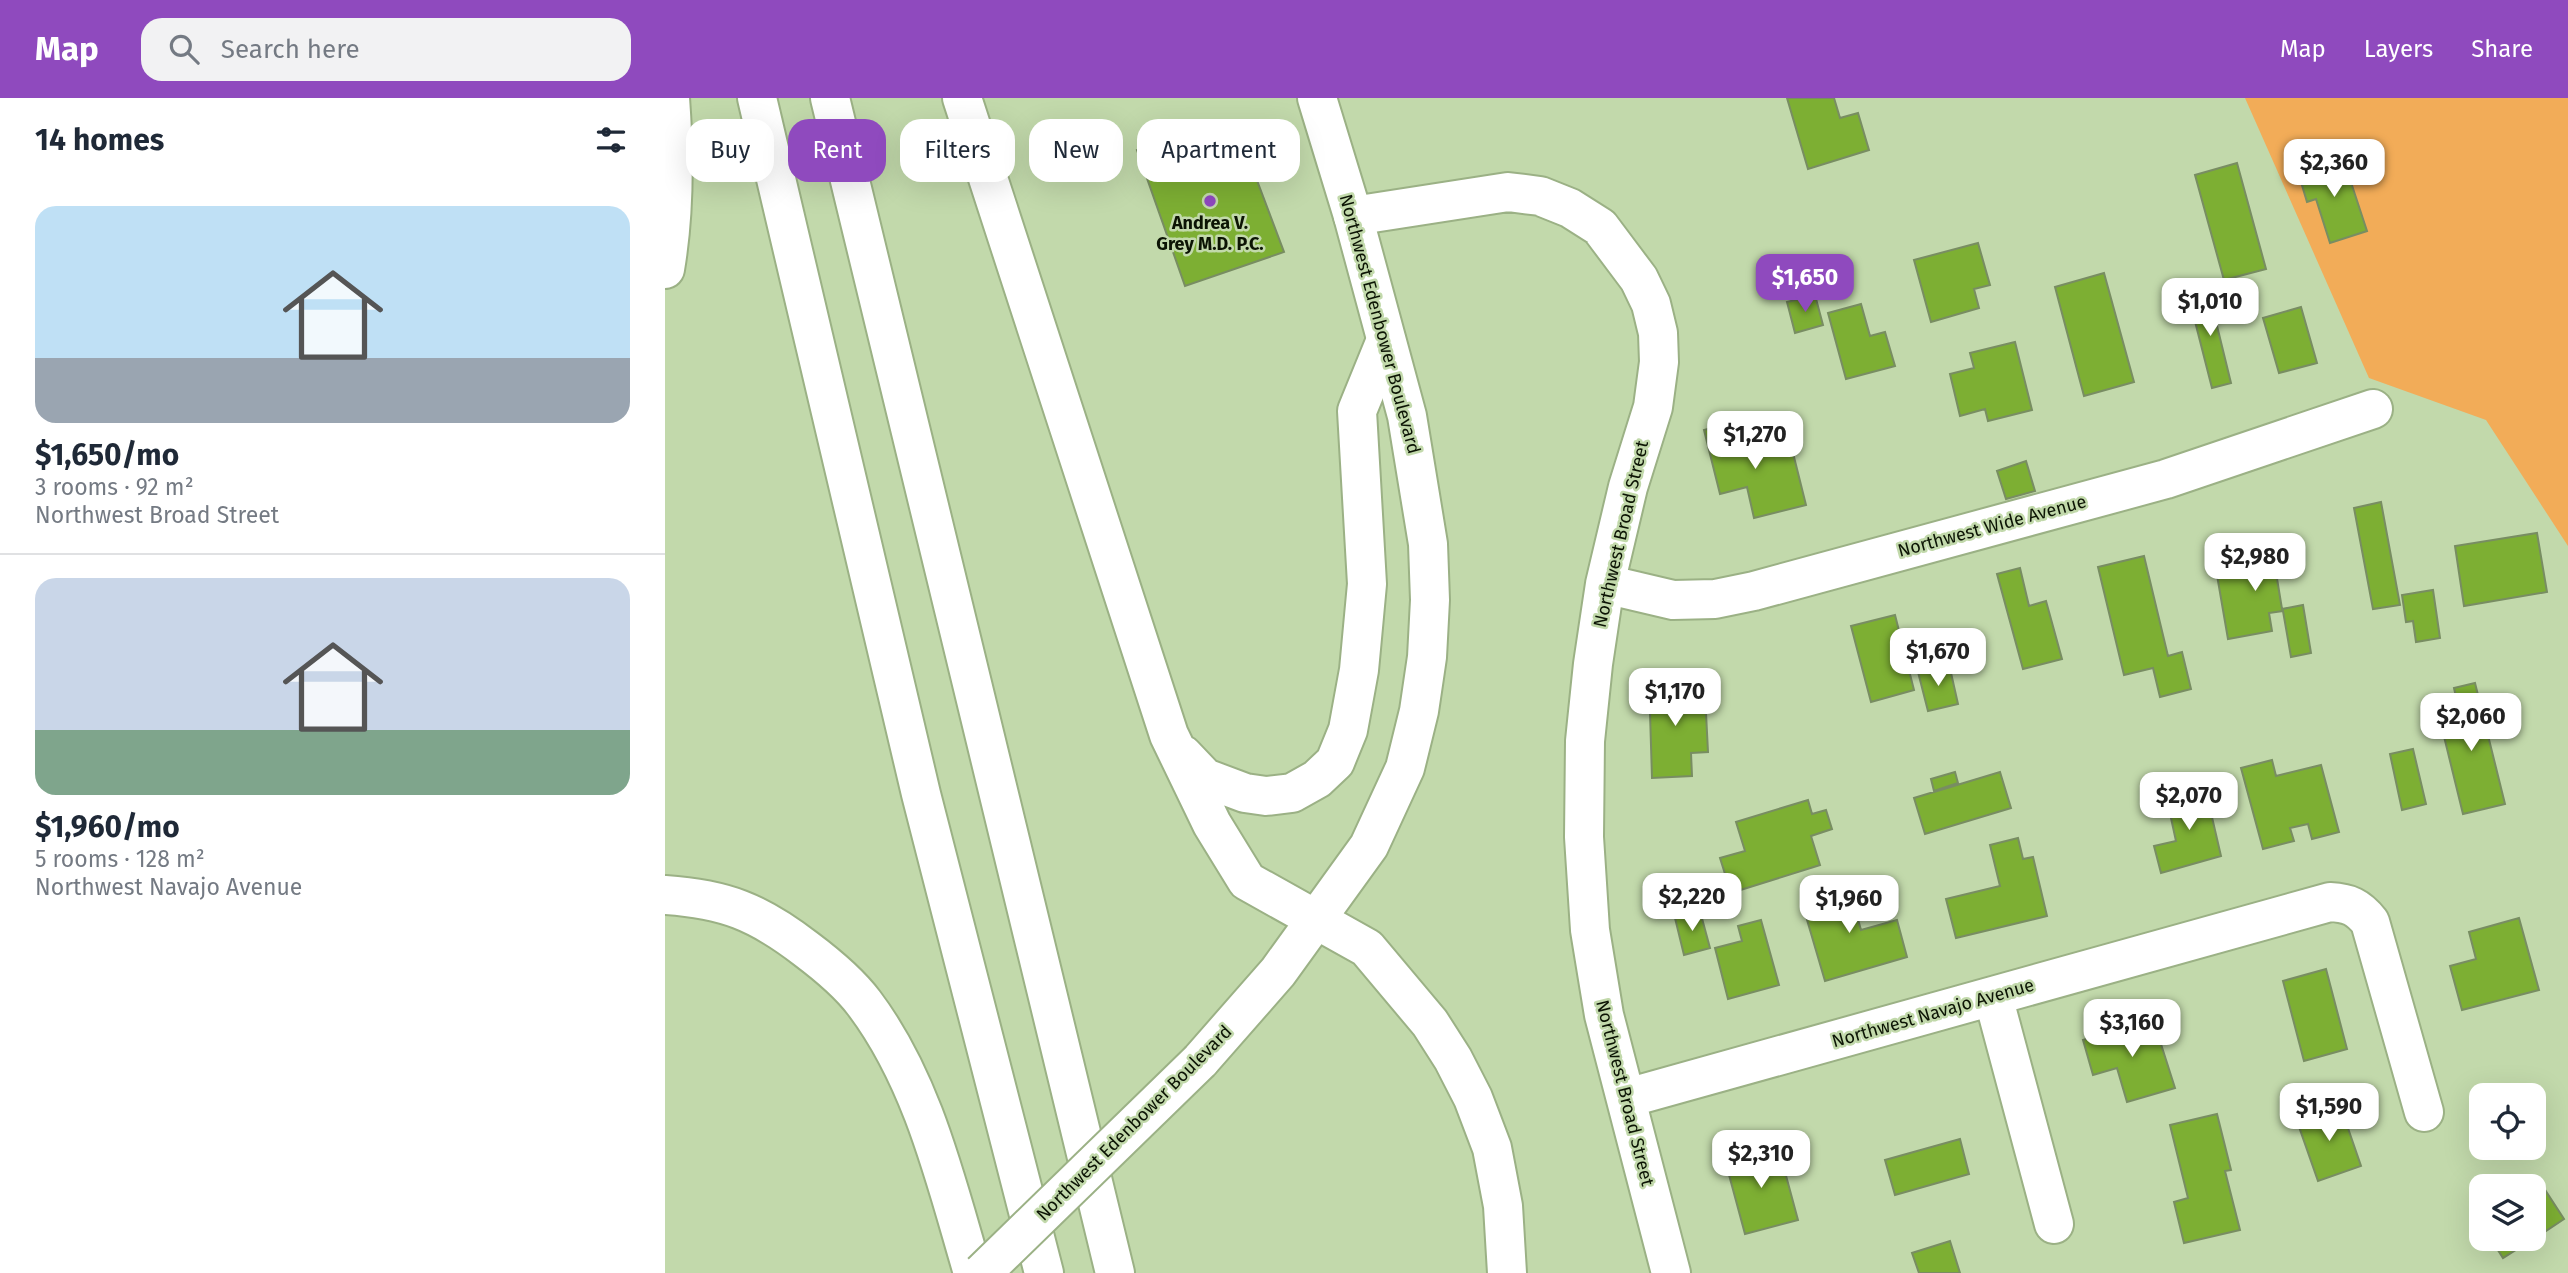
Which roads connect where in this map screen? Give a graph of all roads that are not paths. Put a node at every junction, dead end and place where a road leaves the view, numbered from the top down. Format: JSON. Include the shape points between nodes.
{"nodes":[{"id":1,"x":670,"y":98,"type":"edge"},
{"id":2,"x":757,"y":98,"type":"edge"},
{"id":3,"x":830,"y":98,"type":"edge"},
{"id":4,"x":962,"y":98,"type":"edge"},
{"id":5,"x":1317,"y":98,"type":"edge"},
{"id":6,"x":1353,"y":216,"type":"junction"},
{"id":7,"x":665,"y":269,"type":"edge"},
{"id":8,"x":1386,"y":340,"type":"junction"},
{"id":9,"x":2373,"y":409,"type":"dead end"},
{"id":10,"x":1605,"y":584,"type":"junction"},
{"id":11,"x":1169,"y":735,"type":"junction"},
{"id":12,"x":665,"y":895,"type":"edge"},
{"id":13,"x":1315,"y":919,"type":"junction"},
{"id":14,"x":1993,"y":996,"type":"junction"},
{"id":15,"x":1627,"y":1098,"type":"junction"},
{"id":16,"x":2424,"y":1112,"type":"dead end"},
{"id":17,"x":2054,"y":1224,"type":"dead end"},
{"id":18,"x":974,"y":1273,"type":"edge"},
{"id":19,"x":982,"y":1273,"type":"edge"},
{"id":20,"x":1044,"y":1273,"type":"edge"},
{"id":21,"x":1115,"y":1273,"type":"edge"},
{"id":22,"x":1507,"y":1273,"type":"edge"},
{"id":23,"x":1671,"y":1273,"type":"edge"}],
"edges":[{"from":1,"to":7,"type":"main road"},
{"from":2,"to":20,"type":"main road","via":[[922,794]]},
{"from":3,"to":21,"type":"main road"},
{"from":4,"to":11,"type":"main road"},
{"from":5,"to":6,"type":"main road","name":"Northwest Edenbower Boulevard"},
{"from":6,"to":8,"type":"main road","name":"Northwest Edenbower Boulevard"},
{"from":6,"to":10,"type":"main road","name":"Northwest Broad Street","via":[[1508,192],[1540,196],[1600,226],[1639,279],[1658,333],[1659,362],[1653,407]]},
{"from":8,"to":11,"type":"main road","via":[[1357,411],[1367,584],[1359,670],[1348,730],[1335,762],[1292,793],[1266,796],[1205,778]]},
{"from":8,"to":13,"type":"main road","name":"Northwest Edenbower Boulevard","via":[[1407,416],[1423,504],[1430,600],[1427,657],[1405,768],[1369,846]]},
{"from":9,"to":10,"type":"main road","name":"Northwest Wide Avenue","via":[[2166,478],[1754,591],[1715,599],[1673,600]]},
{"from":10,"to":15,"type":"main road","name":"Northwest Broad Street","via":[[1585,741],[1584,837],[1596,972]]},
{"from":11,"to":13,"type":"main road","via":[[1212,824],[1247,881]]},
{"from":12,"to":18,"type":"main road","via":[[740,908],[781,930],[823,961],[864,1002],[919,1104]]},
{"from":13,"to":19,"type":"main road","name":"Northwest Edenbower Boulevard","bridge":true,"via":[[1278,972],[1201,1061]]},
{"from":13,"to":22,"type":"main road","via":[[1367,948],[1430,1023],[1453,1059],[1492,1148],[1503,1206]]},
{"from":14,"to":15,"type":"main road","name":"Northwest Navajo Avenue"},
{"from":14,"to":16,"type":"main road","name":"Northwest Navajo Avenue","via":[[2330,902],[2346,903],[2360,909],[2375,934]]},
{"from":14,"to":17,"type":"main road"},
{"from":15,"to":23,"type":"main road","name":"Northwest Broad Street"}]}
